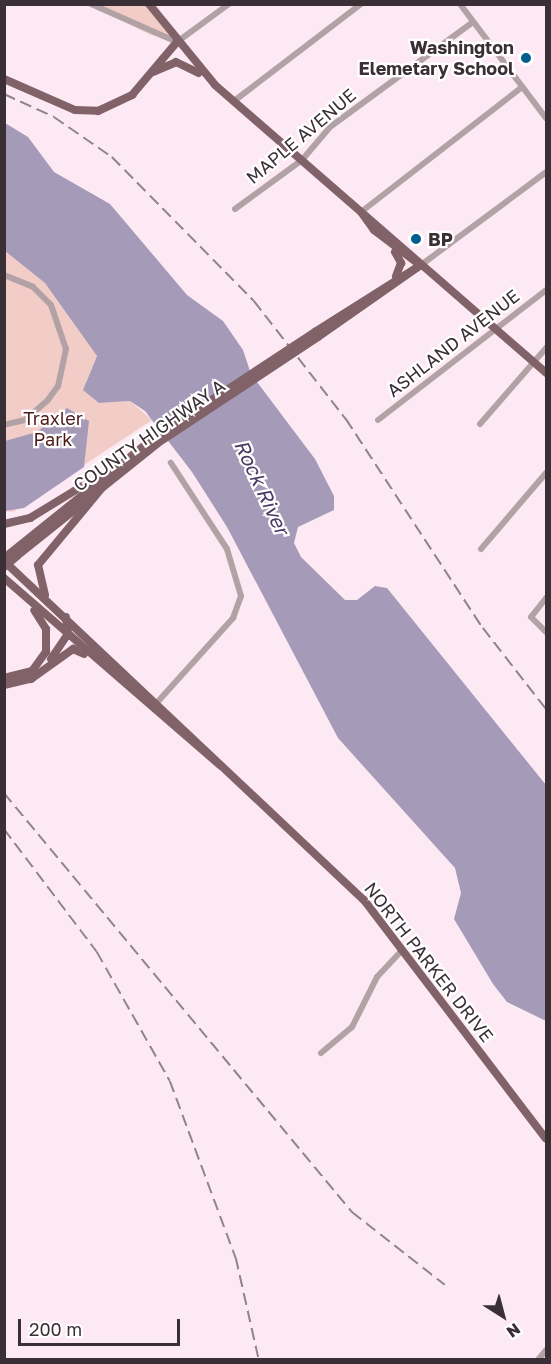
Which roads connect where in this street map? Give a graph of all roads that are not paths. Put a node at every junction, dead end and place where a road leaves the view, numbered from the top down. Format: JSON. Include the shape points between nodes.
{"nodes":[{"id":1,"x":91,"y":4,"type":"edge"},
{"id":2,"x":149,"y":4,"type":"edge"},
{"id":3,"x":229,"y":4,"type":"edge"},
{"id":4,"x":361,"y":4,"type":"edge"},
{"id":5,"x":460,"y":4,"type":"edge"},
{"id":6,"x":472,"y":21,"type":"junction"},
{"id":7,"x":177,"y":42,"type":"junction"},
{"id":8,"x":147,"y":75,"type":"junction"},
{"id":9,"x":208,"y":78,"type":"junction"},
{"id":10,"x":4,"y":79,"type":"edge"},
{"id":11,"x":522,"y":87,"type":"junction"},
{"id":12,"x":234,"y":101,"type":"junction"},
{"id":13,"x":546,"y":118,"type":"edge"},
{"id":14,"x":302,"y":159,"type":"junction"},
{"id":15,"x":546,"y":172,"type":"edge"},
{"id":16,"x":235,"y":209,"type":"dead end"},
{"id":17,"x":361,"y":212,"type":"junction"},
{"id":18,"x":382,"y":237,"type":"junction"},
{"id":19,"x":421,"y":265,"type":"junction"},
{"id":20,"x":4,"y":275,"type":"edge"},
{"id":21,"x":394,"y":278,"type":"junction"},
{"id":22,"x":546,"y":290,"type":"edge"},
{"id":23,"x":496,"y":329,"type":"junction"},
{"id":24,"x":316,"y":334,"type":"junction"},
{"id":25,"x":546,"y":348,"type":"edge"},
{"id":26,"x":534,"y":362,"type":"junction"},
{"id":27,"x":546,"y":373,"type":"edge"},
{"id":28,"x":378,"y":420,"type":"dead end"},
{"id":29,"x":480,"y":424,"type":"dead end"},
{"id":30,"x":4,"y":425,"type":"edge"},
{"id":31,"x":171,"y":463,"type":"dead end"},
{"id":32,"x":123,"y":464,"type":"junction"},
{"id":33,"x":546,"y":472,"type":"edge"},
{"id":34,"x":4,"y":524,"type":"edge"},
{"id":35,"x":481,"y":549,"type":"dead end"},
{"id":36,"x":15,"y":554,"type":"junction"},
{"id":37,"x":4,"y":560,"type":"edge"},
{"id":38,"x":4,"y":567,"type":"edge"},
{"id":39,"x":4,"y":578,"type":"edge"},
{"id":40,"x":16,"y":588,"type":"junction"},
{"id":41,"x":546,"y":598,"type":"edge"},
{"id":42,"x":48,"y":601,"type":"junction"},
{"id":43,"x":66,"y":617,"type":"junction"},
{"id":44,"x":546,"y":632,"type":"edge"},
{"id":45,"x":68,"y":634,"type":"junction"},
{"id":46,"x":107,"y":669,"type":"junction"},
{"id":47,"x":40,"y":671,"type":"junction"},
{"id":48,"x":4,"y":678,"type":"edge"},
{"id":49,"x":4,"y":685,"type":"edge"},
{"id":50,"x":158,"y":701,"type":"junction"},
{"id":51,"x":150,"y":709,"type":"junction"},
{"id":52,"x":238,"y":778,"type":"junction"},
{"id":53,"x":402,"y":950,"type":"junction"},
{"id":54,"x":321,"y":1053,"type":"dead end"},
{"id":55,"x":533,"y":1123,"type":"junction"},
{"id":56,"x":546,"y":1139,"type":"edge"},
{"id":57,"x":546,"y":1144,"type":"edge"},
{"id":58,"x":546,"y":1350,"type":"edge"},
{"id":59,"x":538,"y":1359,"type":"edge"}],
"edges":[{"from":1,"to":7,"type":"street"},
{"from":2,"to":7,"type":"main road"},
{"from":3,"to":7,"type":"street"},
{"from":4,"to":12,"type":"street"},
{"from":5,"to":6,"type":"street"},
{"from":6,"to":11,"type":"street"},
{"from":6,"to":14,"type":"street","name":"MAPLE AVENUE","via":[[330,127]]},
{"from":7,"to":8,"type":"main road"},
{"from":7,"to":9,"type":"main road"},
{"from":8,"to":9,"type":"main road","via":[[176,62]]},
{"from":8,"to":10,"type":"main road","via":[[123,102],[98,111],[75,110]]},
{"from":9,"to":12,"type":"main road"},
{"from":11,"to":13,"type":"street"},
{"from":11,"to":17,"type":"street"},
{"from":12,"to":14,"type":"main road"},
{"from":14,"to":16,"type":"street","name":"MAPLE AVENUE"},
{"from":14,"to":17,"type":"main road"},
{"from":15,"to":19,"type":"street"},
{"from":17,"to":18,"type":"main road"},
{"from":17,"to":19,"type":"main road"},
{"from":18,"to":19,"type":"main road"},
{"from":18,"to":21,"type":"main road","via":[[401,263]]},
{"from":19,"to":21,"type":"main road"},
{"from":19,"to":23,"type":"main road"},
{"from":19,"to":24,"type":"main road"},
{"from":20,"to":30,"type":"street","via":[[33,287],[51,305],[66,349],[58,386],[48,400],[25,420]]},
{"from":21,"to":24,"type":"main road"},
{"from":22,"to":23,"type":"street","name":"ASHLAND AVENUE"},
{"from":23,"to":26,"type":"main road"},
{"from":23,"to":28,"type":"street","name":"ASHLAND AVENUE"},
{"from":24,"to":32,"type":"main road","name":"COUNTY HIGHWAY A","bridge":true},
{"from":25,"to":26,"type":"street"},
{"from":26,"to":27,"type":"main road"},
{"from":26,"to":29,"type":"street"},
{"from":31,"to":50,"type":"street","via":[[227,549],[241,596],[233,618]]},
{"from":32,"to":34,"type":"main road","via":[[40,513]]},
{"from":32,"to":36,"type":"main road","name":"COUNTY HIGHWAY A"},
{"from":32,"to":42,"type":"main road","via":[[38,565],[37,579]]},
{"from":33,"to":35,"type":"street"},
{"from":36,"to":37,"type":"main road","name":"COUNTY HIGHWAY A"},
{"from":36,"to":38,"type":"main road","name":"COUNTY HIGHWAY A","bridge":true},
{"from":37,"to":42,"type":"main road","name":"NORTH PARKER DRIVE"},
{"from":39,"to":40,"type":"main road","name":"NORTH PARKER DRIVE"},
{"from":40,"to":45,"type":"main road","name":"NORTH PARKER DRIVE"},
{"from":40,"to":48,"type":"main road","via":[[44,622],[48,643],[32,671]]},
{"from":41,"to":44,"type":"street","via":[[531,617]]},
{"from":42,"to":43,"type":"main road","name":"NORTH PARKER DRIVE"},
{"from":43,"to":45,"type":"main road"},
{"from":43,"to":50,"type":"main road","name":"NORTH PARKER DRIVE"},
{"from":45,"to":46,"type":"main road","name":"NORTH PARKER DRIVE"},
{"from":45,"to":47,"type":"main road"},
{"from":46,"to":47,"type":"main road","via":[[73,649]]},
{"from":46,"to":51,"type":"main road","name":"NORTH PARKER DRIVE"},
{"from":47,"to":49,"type":"main road"},
{"from":50,"to":51,"type":"street"},
{"from":50,"to":52,"type":"main road","name":"NORTH PARKER DRIVE"},
{"from":51,"to":52,"type":"main road","name":"NORTH PARKER DRIVE"},
{"from":52,"to":53,"type":"main road","name":"NORTH PARKER DRIVE","via":[[364,900]]},
{"from":53,"to":54,"type":"street","via":[[377,976],[352,1026]]},
{"from":53,"to":55,"type":"main road","name":"NORTH PARKER DRIVE"},
{"from":55,"to":56,"type":"main road","name":"NORTH PARKER DRIVE"},
{"from":55,"to":57,"type":"main road","name":"NORTH PARKER DRIVE"},
{"from":58,"to":59,"type":"street"}]}
